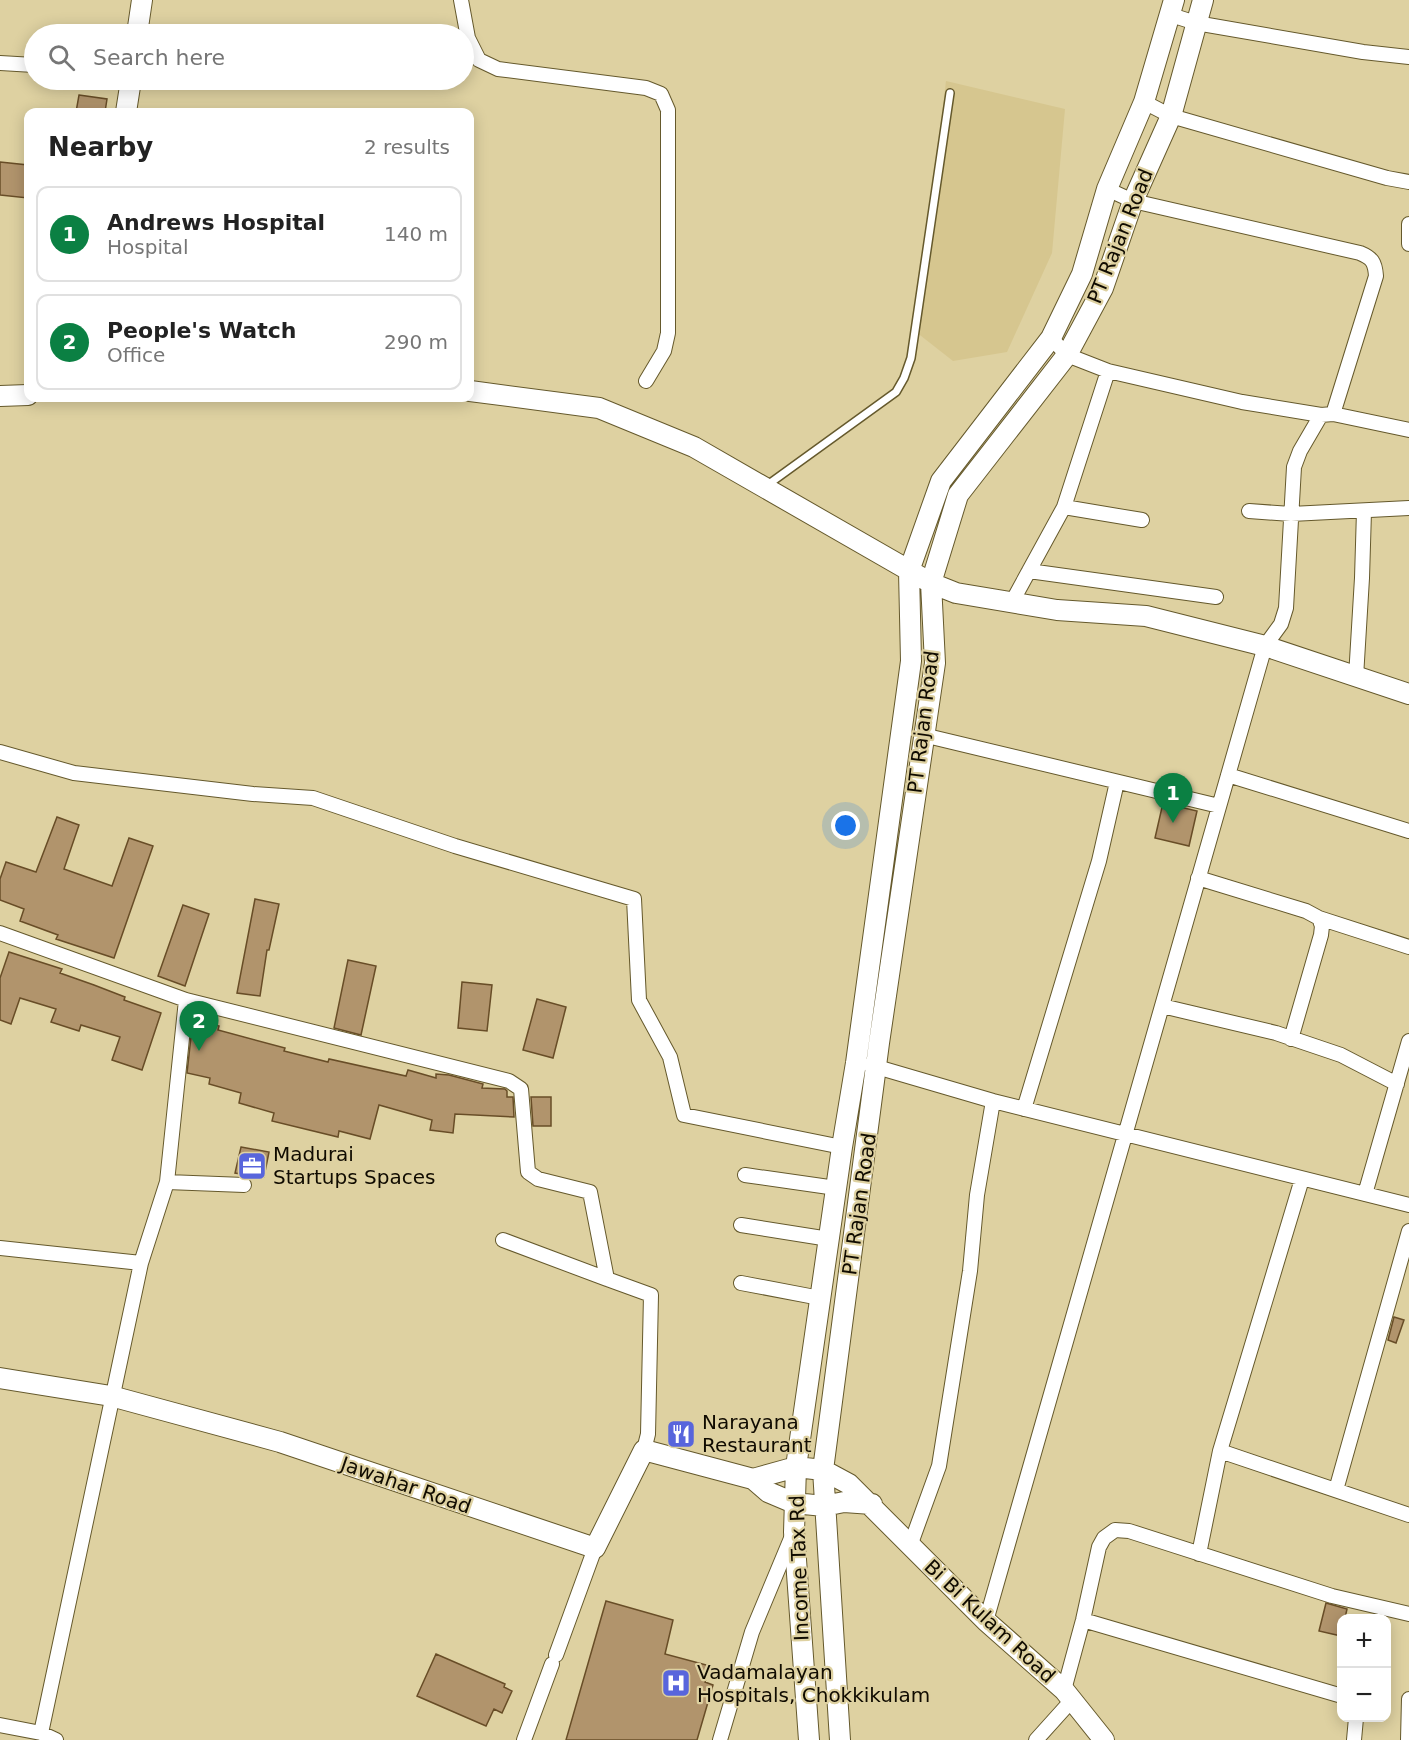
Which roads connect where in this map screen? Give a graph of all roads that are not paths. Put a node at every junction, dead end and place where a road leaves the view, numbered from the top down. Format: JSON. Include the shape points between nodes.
{"nodes":[{"id":1,"x":142,"y":0,"type":"edge"},
{"id":2,"x":461,"y":0,"type":"edge"},
{"id":3,"x":1203,"y":0,"type":"edge"},
{"id":4,"x":1172,"y":7,"type":"edge"},
{"id":5,"x":1196,"y":23,"type":"junction"},
{"id":6,"x":138,"y":24,"type":"edge"},
{"id":7,"x":465,"y":24,"type":"edge"},
{"id":8,"x":474,"y":51,"type":"edge"},
{"id":9,"x":1409,"y":57,"type":"edge"},
{"id":10,"x":0,"y":63,"type":"edge"},
{"id":11,"x":24,"y":64,"type":"edge"},
{"id":12,"x":129,"y":90,"type":"edge"},
{"id":13,"x":950,"y":93,"type":"dead end"},
{"id":14,"x":1144,"y":102,"type":"junction"},
{"id":15,"x":127,"y":108,"type":"edge"},
{"id":16,"x":1171,"y":116,"type":"junction"},
{"id":17,"x":1409,"y":182,"type":"edge"},
{"id":18,"x":1107,"y":189,"type":"junction"},
{"id":19,"x":1133,"y":201,"type":"junction"},
{"id":20,"x":1409,"y":224,"type":"edge"},
{"id":21,"x":1409,"y":244,"type":"edge"},
{"id":22,"x":1050,"y":338,"type":"junction"},
{"id":23,"x":1067,"y":355,"type":"junction"},
{"id":24,"x":1108,"y":371,"type":"junction"},
{"id":25,"x":646,"y":381,"type":"dead end"},
{"id":26,"x":474,"y":392,"type":"edge"},
{"id":27,"x":24,"y":395,"type":"edge"},
{"id":28,"x":0,"y":396,"type":"edge"},
{"id":29,"x":1327,"y":414,"type":"junction"},
{"id":30,"x":1409,"y":430,"type":"edge"},
{"id":31,"x":763,"y":488,"type":"junction"},
{"id":32,"x":1064,"y":507,"type":"junction"},
{"id":33,"x":1409,"y":508,"type":"edge"},
{"id":34,"x":1249,"y":511,"type":"dead end"},
{"id":35,"x":1364,"y":511,"type":"junction"},
{"id":36,"x":1291,"y":514,"type":"junction"},
{"id":37,"x":1142,"y":520,"type":"dead end"},
{"id":38,"x":909,"y":571,"type":"junction"},
{"id":39,"x":1029,"y":571,"type":"junction"},
{"id":40,"x":931,"y":583,"type":"junction"},
{"id":41,"x":1216,"y":597,"type":"dead end"},
{"id":42,"x":1012,"y":602,"type":"junction"},
{"id":43,"x":1264,"y":646,"type":"junction"},
{"id":44,"x":1356,"y":677,"type":"junction"},
{"id":45,"x":1409,"y":694,"type":"edge"},
{"id":46,"x":923,"y":735,"type":"junction"},
{"id":47,"x":0,"y":752,"type":"edge"},
{"id":48,"x":1228,"y":775,"type":"junction"},
{"id":49,"x":1117,"y":782,"type":"junction"},
{"id":50,"x":1219,"y":806,"type":"junction"},
{"id":51,"x":1409,"y":831,"type":"edge"},
{"id":52,"x":885,"y":852,"type":"junction"},
{"id":53,"x":905,"y":859,"type":"junction"},
{"id":54,"x":1198,"y":878,"type":"junction"},
{"id":55,"x":1319,"y":918,"type":"junction"},
{"id":56,"x":0,"y":933,"type":"edge"},
{"id":57,"x":1409,"y":947,"type":"edge"},
{"id":58,"x":186,"y":1000,"type":"junction"},
{"id":59,"x":1162,"y":1006,"type":"junction"},
{"id":60,"x":1291,"y":1039,"type":"junction"},
{"id":61,"x":1409,"y":1041,"type":"edge"},
{"id":62,"x":856,"y":1063,"type":"junction"},
{"id":63,"x":876,"y":1067,"type":"junction"},
{"id":64,"x":1397,"y":1084,"type":"junction"},
{"id":65,"x":993,"y":1101,"type":"junction"},
{"id":66,"x":1024,"y":1109,"type":"junction"},
{"id":67,"x":1126,"y":1134,"type":"junction"},
{"id":68,"x":842,"y":1147,"type":"junction"},
{"id":69,"x":745,"y":1175,"type":"dead end"},
{"id":70,"x":1302,"y":1179,"type":"junction"},
{"id":71,"x":167,"y":1182,"type":"junction"},
{"id":72,"x":244,"y":1185,"type":"dead end"},
{"id":73,"x":836,"y":1188,"type":"junction"},
{"id":74,"x":1365,"y":1194,"type":"junction"},
{"id":75,"x":1409,"y":1206,"type":"edge"},
{"id":76,"x":741,"y":1225,"type":"dead end"},
{"id":77,"x":1409,"y":1230,"type":"edge"},
{"id":78,"x":829,"y":1239,"type":"junction"},
{"id":79,"x":503,"y":1240,"type":"dead end"},
{"id":80,"x":0,"y":1248,"type":"edge"},
{"id":81,"x":141,"y":1263,"type":"junction"},
{"id":82,"x":607,"y":1279,"type":"junction"},
{"id":83,"x":741,"y":1283,"type":"dead end"},
{"id":84,"x":820,"y":1298,"type":"junction"},
{"id":85,"x":0,"y":1378,"type":"edge"},
{"id":86,"x":111,"y":1396,"type":"junction"},
{"id":87,"x":644,"y":1450,"type":"junction"},
{"id":88,"x":1220,"y":1451,"type":"junction"},
{"id":89,"x":796,"y":1467,"type":"junction"},
{"id":90,"x":823,"y":1470,"type":"junction"},
{"id":91,"x":753,"y":1479,"type":"junction"},
{"id":92,"x":1336,"y":1490,"type":"junction"},
{"id":93,"x":794,"y":1503,"type":"junction"},
{"id":94,"x":872,"y":1504,"type":"junction"},
{"id":95,"x":824,"y":1506,"type":"junction"},
{"id":96,"x":1409,"y":1515,"type":"edge"},
{"id":97,"x":794,"y":1532,"type":"junction"},
{"id":98,"x":910,"y":1546,"type":"junction"},
{"id":99,"x":595,"y":1548,"type":"junction"},
{"id":100,"x":1199,"y":1554,"type":"junction"},
{"id":101,"x":1409,"y":1614,"type":"edge"},
{"id":102,"x":986,"y":1620,"type":"junction"},
{"id":103,"x":1083,"y":1620,"type":"junction"},
{"id":104,"x":1068,"y":1695,"type":"junction"},
{"id":105,"x":1337,"y":1695,"type":"edge"},
{"id":106,"x":1409,"y":1699,"type":"edge"},
{"id":107,"x":1356,"y":1722,"type":"edge"},
{"id":108,"x":0,"y":1725,"type":"edge"},
{"id":109,"x":40,"y":1733,"type":"junction"},
{"id":110,"x":56,"y":1740,"type":"edge"},
{"id":111,"x":524,"y":1740,"type":"edge"},
{"id":112,"x":720,"y":1740,"type":"edge"},
{"id":113,"x":809,"y":1740,"type":"edge"},
{"id":114,"x":840,"y":1740,"type":"edge"},
{"id":115,"x":1036,"y":1740,"type":"edge"},
{"id":116,"x":1104,"y":1740,"type":"edge"},
{"id":117,"x":1354,"y":1740,"type":"edge"},
{"id":118,"x":1408,"y":1740,"type":"edge"}],
"edges":[{"from":1,"to":6,"type":"main road"},
{"from":2,"to":7,"type":"street"},
{"from":3,"to":5,"type":"main road","name":"PT Rajan Road"},
{"from":4,"to":5,"type":"street"},
{"from":4,"to":14,"type":"main road","name":"PT Rajan Road"},
{"from":5,"to":9,"type":"street"},
{"from":5,"to":16,"type":"main road","name":"PT Rajan Road"},
{"from":8,"to":25,"type":"street","via":[[478,60],[498,69],[646,88],[661,94],[668,111],[668,333],[664,351]]},
{"from":10,"to":11,"type":"street"},
{"from":12,"to":15,"type":"main road"},
{"from":13,"to":31,"type":"lane","via":[[911,358],[904,378],[896,392]]},
{"from":14,"to":16,"type":"street"},
{"from":14,"to":18,"type":"main road","name":"PT Rajan Road"},
{"from":16,"to":17,"type":"street"},
{"from":16,"to":19,"type":"main road","name":"PT Rajan Road"},
{"from":18,"to":19,"type":"street"},
{"from":18,"to":22,"type":"main road","name":"PT Rajan Road","via":[[1082,274]]},
{"from":19,"to":23,"type":"main road","name":"PT Rajan Road","via":[[1103,288]]},
{"from":19,"to":29,"type":"street","via":[[1371,258],[1376,276]]},
{"from":20,"to":21,"type":"street"},
{"from":22,"to":23,"type":"street"},
{"from":22,"to":38,"type":"main road","name":"PT Rajan Road","via":[[941,481]]},
{"from":23,"to":24,"type":"street"},
{"from":23,"to":40,"type":"main road","name":"PT Rajan Road","via":[[958,495]]},
{"from":24,"to":29,"type":"street","via":[[1242,402]]},
{"from":24,"to":32,"type":"street"},
{"from":26,"to":31,"type":"main road","via":[[599,408],[694,447]]},
{"from":27,"to":28,"type":"main road"},
{"from":29,"to":30,"type":"street"},
{"from":29,"to":36,"type":"street","via":[[1294,467]]},
{"from":31,"to":38,"type":"main road"},
{"from":32,"to":37,"type":"street"},
{"from":32,"to":39,"type":"street"},
{"from":33,"to":35,"type":"street"},
{"from":34,"to":36,"type":"street"},
{"from":35,"to":36,"type":"street"},
{"from":35,"to":44,"type":"street"},
{"from":36,"to":43,"type":"street","via":[[1286,608],[1281,624]]},
{"from":38,"to":40,"type":"main road"},
{"from":38,"to":52,"type":"main road","name":"PT Rajan Road","via":[[911,662]]},
{"from":39,"to":41,"type":"street"},
{"from":39,"to":42,"type":"street"},
{"from":40,"to":42,"type":"main road","via":[[956,593]]},
{"from":40,"to":46,"type":"main road","name":"PT Rajan Road","via":[[935,663]]},
{"from":42,"to":43,"type":"main road","via":[[1057,610],[1146,616]]},
{"from":43,"to":44,"type":"main road"},
{"from":43,"to":48,"type":"street"},
{"from":44,"to":45,"type":"main road"},
{"from":46,"to":49,"type":"street"},
{"from":46,"to":53,"type":"main road","name":"PT Rajan Road"},
{"from":47,"to":68,"type":"street","via":[[75,773],[313,798],[455,846],[634,899],[639,1000],[670,1057],[684,1116]]},
{"from":48,"to":50,"type":"street"},
{"from":48,"to":51,"type":"street"},
{"from":49,"to":50,"type":"street"},
{"from":49,"to":66,"type":"street","via":[[1100,861]]},
{"from":50,"to":54,"type":"street"},
{"from":52,"to":53,"type":"main road"},
{"from":52,"to":62,"type":"main road","name":"PT Rajan Road"},
{"from":53,"to":63,"type":"main road","name":"PT Rajan Road"},
{"from":54,"to":55,"type":"street","via":[[1306,910]]},
{"from":54,"to":59,"type":"street"},
{"from":55,"to":57,"type":"street"},
{"from":55,"to":60,"type":"street","via":[[1319,948]]},
{"from":56,"to":58,"type":"street"},
{"from":58,"to":71,"type":"street"},
{"from":58,"to":82,"type":"street","via":[[509,1081],[521,1089],[528,1172],[538,1179],[590,1192]]},
{"from":59,"to":60,"type":"street"},
{"from":59,"to":67,"type":"street"},
{"from":60,"to":64,"type":"street","via":[[1341,1055]]},
{"from":61,"to":64,"type":"street"},
{"from":62,"to":63,"type":"street"},
{"from":62,"to":68,"type":"main road","name":"PT Rajan Road"},
{"from":63,"to":65,"type":"street"},
{"from":63,"to":90,"type":"main road","name":"PT Rajan Road"},
{"from":64,"to":74,"type":"street"},
{"from":65,"to":66,"type":"street"},
{"from":65,"to":98,"type":"street","via":[[939,1466]]},
{"from":66,"to":67,"type":"street"},
{"from":67,"to":70,"type":"street"},
{"from":67,"to":102,"type":"street"},
{"from":68,"to":73,"type":"main road","name":"PT Rajan Road"},
{"from":69,"to":73,"type":"street"},
{"from":70,"to":74,"type":"street"},
{"from":70,"to":88,"type":"street"},
{"from":71,"to":72,"type":"street"},
{"from":71,"to":81,"type":"street"},
{"from":73,"to":78,"type":"main road","name":"PT Rajan Road"},
{"from":74,"to":75,"type":"street"},
{"from":76,"to":78,"type":"street"},
{"from":77,"to":92,"type":"street"},
{"from":78,"to":84,"type":"main road","name":"PT Rajan Road"},
{"from":79,"to":82,"type":"street"},
{"from":80,"to":81,"type":"street"},
{"from":81,"to":86,"type":"street"},
{"from":82,"to":87,"type":"street","via":[[651,1295],[648,1434]]},
{"from":83,"to":84,"type":"street"},
{"from":84,"to":89,"type":"main road","name":"PT Rajan Road"},
{"from":85,"to":86,"type":"main road","name":"Jawahar Road"},
{"from":86,"to":99,"type":"main road","name":"Jawahar Road","via":[[280,1442]]},
{"from":86,"to":109,"type":"street"},
{"from":87,"to":91,"type":"main road"},
{"from":87,"to":99,"type":"main road"},
{"from":88,"to":92,"type":"street"},
{"from":88,"to":100,"type":"street"},
{"from":89,"to":90,"type":"main road","name":"Bi Bi Kulam Road"},
{"from":89,"to":91,"type":"main road"},
{"from":89,"to":93,"type":"main road","name":"Income Tax Rd"},
{"from":90,"to":94,"type":"main road","name":"Bi Bi Kulam Road","via":[[849,1484]]},
{"from":90,"to":95,"type":"main road","name":"Income Tax Rd"},
{"from":91,"to":93,"type":"main road","via":[[768,1492]]},
{"from":92,"to":96,"type":"street"},
{"from":93,"to":95,"type":"main road"},
{"from":93,"to":97,"type":"main road","name":"Income Tax Rd"},
{"from":94,"to":95,"type":"main road","via":[[844,1502]]},
{"from":94,"to":98,"type":"main road","name":"Bi Bi Kulam Road"},
{"from":95,"to":114,"type":"main road","name":"Income Tax Rd"},
{"from":97,"to":112,"type":"street","via":[[752,1632]]},
{"from":97,"to":113,"type":"main road","name":"Income Tax Rd"},
{"from":98,"to":102,"type":"main road","name":"Bi Bi Kulam Road"},
{"from":99,"to":111,"type":"street"},
{"from":100,"to":101,"type":"street","via":[[1332,1596]]},
{"from":100,"to":103,"type":"street","via":[[1115,1530],[1099,1547]]},
{"from":102,"to":104,"type":"main road","name":"Bi Bi Kulam Road"},
{"from":103,"to":104,"type":"street"},
{"from":103,"to":105,"type":"street"},
{"from":104,"to":115,"type":"street"},
{"from":104,"to":116,"type":"main road","name":"Bi Bi Kulam Road"},
{"from":106,"to":118,"type":"street"},
{"from":107,"to":117,"type":"street"},
{"from":108,"to":109,"type":"street"},
{"from":109,"to":110,"type":"street"}]}
